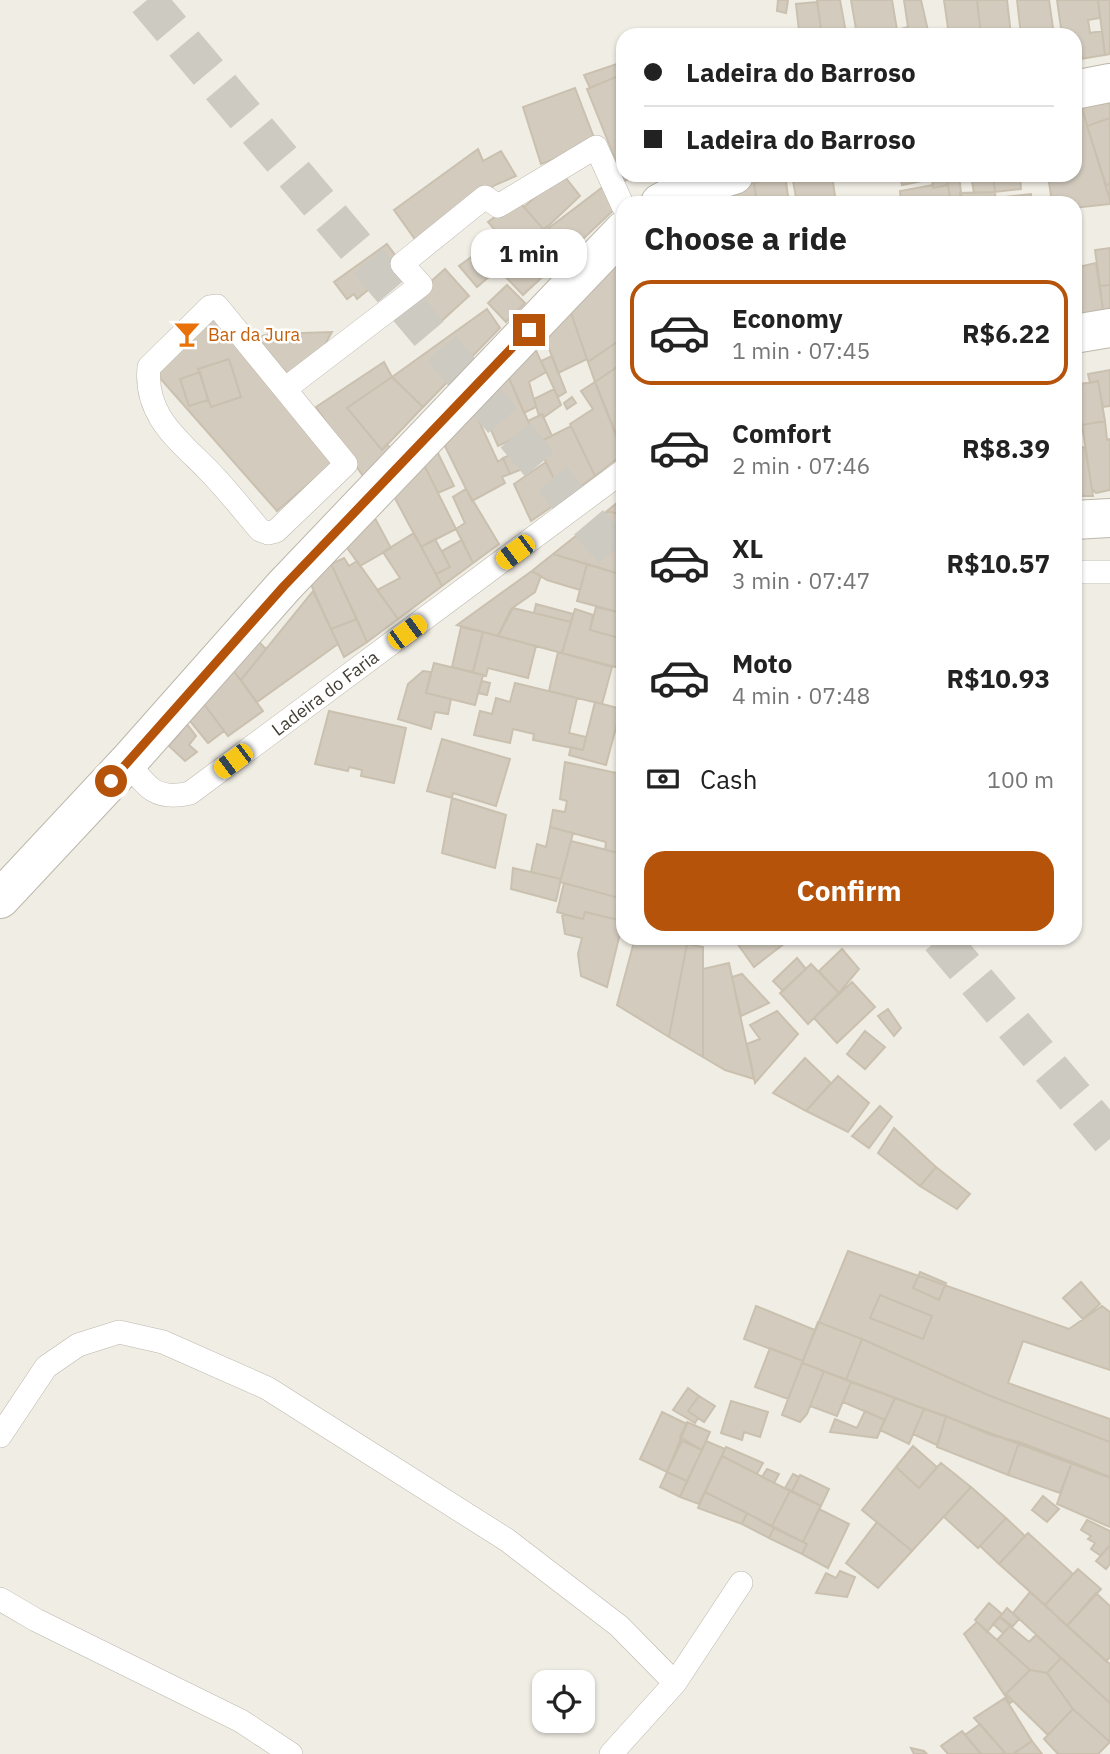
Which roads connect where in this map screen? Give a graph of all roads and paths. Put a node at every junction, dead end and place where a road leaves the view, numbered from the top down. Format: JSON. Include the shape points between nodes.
{"nodes":[{"id":1,"x":1110,"y":83,"type":"edge"},
{"id":2,"x":1082,"y":88,"type":"edge"},
{"id":3,"x":712,"y":182,"type":"edge"},
{"id":4,"x":618,"y":196,"type":"edge"},
{"id":5,"x":673,"y":196,"type":"edge"},
{"id":6,"x":616,"y":238,"type":"edge"},
{"id":7,"x":1110,"y":328,"type":"edge"},
{"id":8,"x":1082,"y":333,"type":"edge"},
{"id":9,"x":285,"y":389,"type":"junction"},
{"id":10,"x":616,"y":476,"type":"edge"},
{"id":11,"x":1110,"y":518,"type":"edge"},
{"id":12,"x":1082,"y":520,"type":"edge"},
{"id":13,"x":1082,"y":572,"type":"edge"},
{"id":14,"x":1110,"y":572,"type":"edge"},
{"id":15,"x":128,"y":762,"type":"junction"},
{"id":16,"x":0,"y":899,"type":"edge"},
{"id":17,"x":0,"y":1436,"type":"edge"},
{"id":18,"x":741,"y":1583,"type":"dead end"},
{"id":19,"x":0,"y":1599,"type":"edge"},
{"id":20,"x":675,"y":1683,"type":"junction"},
{"id":21,"x":290,"y":1754,"type":"edge"},
{"id":22,"x":611,"y":1754,"type":"edge"}],
"edges":[{"from":1,"to":2,"type":"street"},
{"from":3,"to":5,"type":"street"},
{"from":4,"to":9,"type":"lane","via":[[596,147],[498,206],[485,197],[402,264],[421,285]]},
{"from":6,"to":15,"type":"street","via":[[284,586]]},
{"from":7,"to":8,"type":"street"},
{"from":9,"to":9,"type":"lane","via":[[345,464],[276,531],[268,533],[260,530],[171,436],[149,390],[149,371],[209,307],[217,306]]},
{"from":10,"to":15,"type":"lane","name":"Ladeira do Faria","via":[[190,793],[172,798],[156,793]]},
{"from":11,"to":12,"type":"street"},
{"from":13,"to":14,"type":"lane"},
{"from":15,"to":16,"type":"street"},
{"from":17,"to":20,"type":"lane","via":[[46,1367],[78,1345],[119,1332],[163,1342],[267,1388],[495,1532],[619,1626]]},
{"from":18,"to":20,"type":"lane"},
{"from":19,"to":21,"type":"lane","via":[[241,1721]]},
{"from":20,"to":22,"type":"lane"}]}
